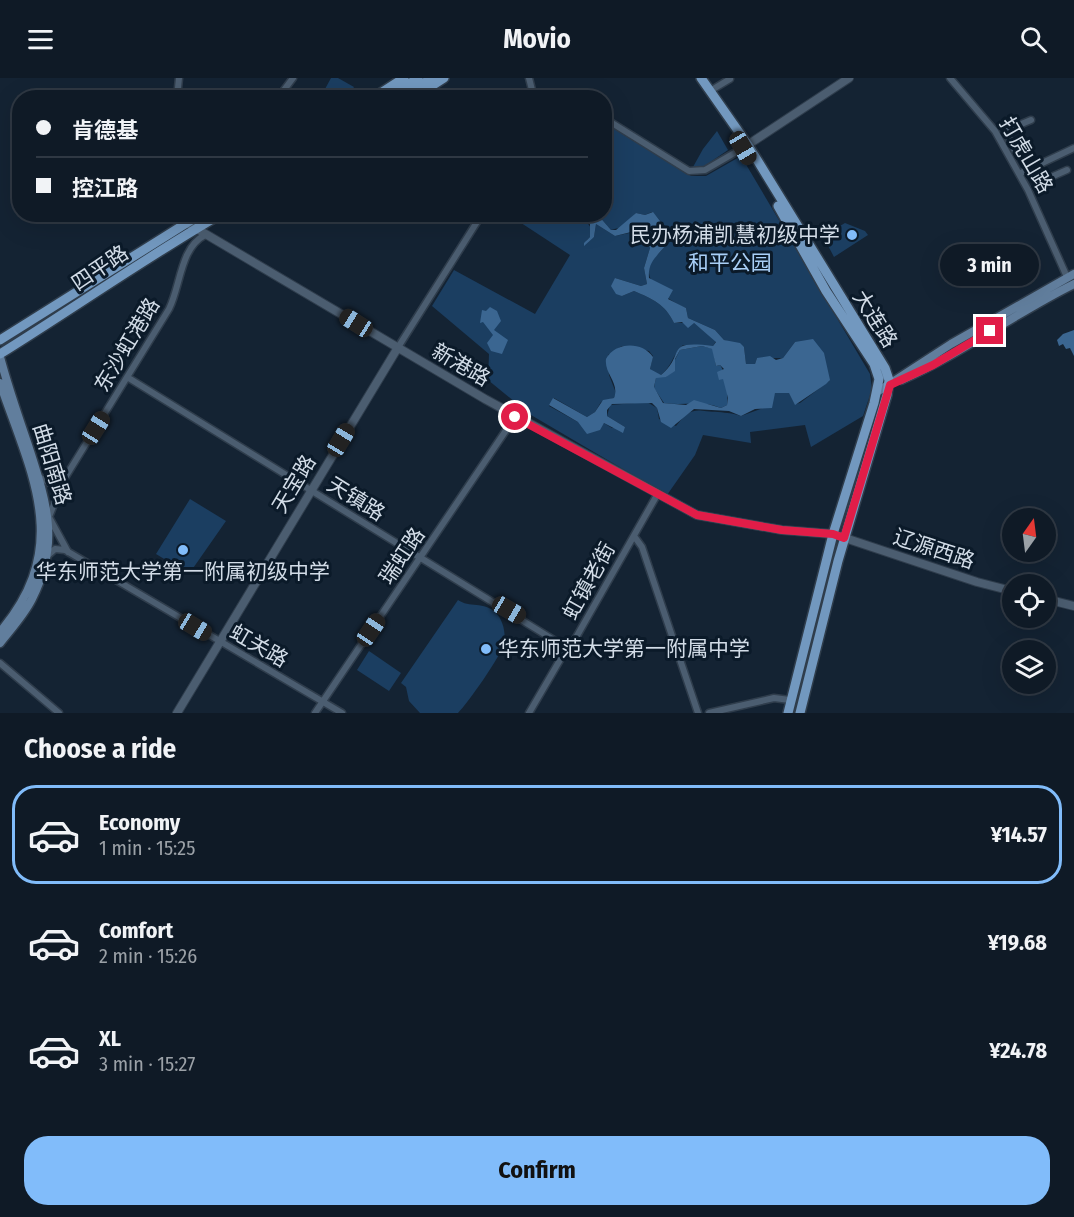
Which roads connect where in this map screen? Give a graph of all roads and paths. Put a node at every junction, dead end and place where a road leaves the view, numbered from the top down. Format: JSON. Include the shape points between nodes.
{"nodes":[{"id":1,"x":404,"y":78,"type":"edge"},
{"id":2,"x":418,"y":78,"type":"edge"},
{"id":3,"x":432,"y":78,"type":"edge"},
{"id":4,"x":444,"y":78,"type":"edge"},
{"id":5,"x":695,"y":78,"type":"edge"},
{"id":6,"x":701,"y":78,"type":"edge"},
{"id":7,"x":849,"y":78,"type":"edge"},
{"id":8,"x":950,"y":78,"type":"edge"},
{"id":9,"x":730,"y":79,"type":"edge"},
{"id":10,"x":385,"y":90,"type":"edge"},
{"id":11,"x":400,"y":90,"type":"edge"},
{"id":12,"x":413,"y":90,"type":"edge"},
{"id":13,"x":425,"y":90,"type":"edge"},
{"id":14,"x":710,"y":91,"type":"junction"},
{"id":15,"x":1031,"y":120,"type":"dead end"},
{"id":16,"x":612,"y":123,"type":"edge"},
{"id":17,"x":746,"y":146,"type":"junction"},
{"id":18,"x":1074,"y":148,"type":"edge"},
{"id":19,"x":1015,"y":151,"type":"dead end"},
{"id":20,"x":1035,"y":167,"type":"junction"},
{"id":21,"x":1067,"y":170,"type":"dead end"},
{"id":22,"x":1019,"y":174,"type":"junction"},
{"id":23,"x":207,"y":222,"type":"edge"},
{"id":24,"x":477,"y":222,"type":"edge"},
{"id":25,"x":187,"y":223,"type":"joint"},
{"id":26,"x":195,"y":229,"type":"junction"},
{"id":27,"x":205,"y":235,"type":"junction"},
{"id":28,"x":177,"y":241,"type":"junction"},
{"id":29,"x":187,"y":251,"type":"junction"},
{"id":30,"x":1072,"y":283,"type":"edge"},
{"id":31,"x":0,"y":340,"type":"edge"},
{"id":32,"x":397,"y":349,"type":"junction"},
{"id":33,"x":0,"y":356,"type":"edge"},
{"id":34,"x":127,"y":376,"type":"junction"},
{"id":35,"x":0,"y":383,"type":"edge"},
{"id":36,"x":890,"y":385,"type":"junction"},
{"id":37,"x":877,"y":392,"type":"junction"},
{"id":38,"x":515,"y":417,"type":"junction"},
{"id":39,"x":39,"y":477,"type":"junction"},
{"id":40,"x":63,"y":481,"type":"junction"},
{"id":41,"x":311,"y":490,"type":"junction"},
{"id":42,"x":657,"y":495,"type":"junction"},
{"id":43,"x":49,"y":517,"type":"junction"},
{"id":44,"x":833,"y":534,"type":"junction"},
{"id":45,"x":634,"y":536,"type":"junction"},
{"id":46,"x":844,"y":538,"type":"junction"},
{"id":47,"x":68,"y":552,"type":"junction"},
{"id":48,"x":47,"y":556,"type":"junction"},
{"id":49,"x":420,"y":558,"type":"junction"},
{"id":50,"x":1002,"y":588,"type":"edge"},
{"id":51,"x":1056,"y":602,"type":"edge"},
{"id":52,"x":1074,"y":606,"type":"edge"},
{"id":53,"x":0,"y":632,"type":"edge"},
{"id":54,"x":219,"y":641,"type":"junction"},
{"id":55,"x":0,"y":643,"type":"edge"},
{"id":56,"x":567,"y":648,"type":"junction"},
{"id":57,"x":0,"y":663,"type":"edge"},
{"id":58,"x":790,"y":700,"type":"junction"},
{"id":59,"x":322,"y":702,"type":"junction"},
{"id":60,"x":59,"y":713,"type":"edge"},
{"id":61,"x":177,"y":713,"type":"edge"},
{"id":62,"x":315,"y":713,"type":"edge"},
{"id":63,"x":342,"y":713,"type":"edge"},
{"id":64,"x":529,"y":713,"type":"edge"},
{"id":65,"x":698,"y":713,"type":"edge"},
{"id":66,"x":709,"y":713,"type":"edge"},
{"id":67,"x":788,"y":713,"type":"edge"},
{"id":68,"x":800,"y":713,"type":"edge"}],
"edges":[{"from":1,"to":10,"type":"main road"},
{"from":2,"to":11,"type":"main road"},
{"from":3,"to":12,"type":"main road"},
{"from":4,"to":13,"type":"main road"},
{"from":5,"to":17,"type":"main road","name":"大连路"},
{"from":6,"to":14,"type":"main road","name":"大连路"},
{"from":7,"to":17,"type":"street"},
{"from":8,"to":22,"type":"street","name":"打虎山路","via":[[995,131]]},
{"from":9,"to":14,"type":"street"},
{"from":14,"to":17,"type":"main road","name":"大连路"},
{"from":15,"to":19,"type":"street","via":[[1007,130]]},
{"from":16,"to":17,"type":"street","via":[[689,171],[705,170]]},
{"from":17,"to":36,"type":"main road","name":"大连路","via":[[885,368]]},
{"from":17,"to":37,"type":"main road","name":"大连路","via":[[826,291],[874,364],[879,379]]},
{"from":18,"to":20,"type":"street"},
{"from":20,"to":21,"type":"street","via":[[1042,181]]},
{"from":20,"to":22,"type":"street"},
{"from":22,"to":30,"type":"street","name":"打虎山路"},
{"from":23,"to":26,"type":"main road","name":"四平路"},
{"from":24,"to":32,"type":"street","name":"天宝路"},
{"from":25,"to":26,"type":"street","name":"新港路"},
{"from":25,"to":31,"type":"main road","name":"四平路"},
{"from":26,"to":27,"type":"street","name":"新港路"},
{"from":26,"to":28,"type":"main road","name":"四平路"},
{"from":27,"to":29,"type":"street"},
{"from":27,"to":32,"type":"street","name":"新港路"},
{"from":28,"to":29,"type":"street","via":[[186,244]]},
{"from":28,"to":33,"type":"main road","name":"四平路","via":[[88,295]]},
{"from":29,"to":34,"type":"street","name":"东沙虹港路","via":[[169,309]]},
{"from":30,"to":36,"type":"main road","via":[[936,353]]},
{"from":32,"to":38,"type":"street","name":"新港路"},
{"from":32,"to":41,"type":"street","name":"天宝路"},
{"from":33,"to":39,"type":"main road","name":"曲阳南路"},
{"from":34,"to":40,"type":"street","name":"东沙虹港路"},
{"from":34,"to":41,"type":"street","name":"天镇路"},
{"from":35,"to":53,"type":"main road","name":"曲阳南路","via":[[34,485],[42,532],[27,594]]},
{"from":36,"to":37,"type":"main road"},
{"from":36,"to":46,"type":"main road"},
{"from":37,"to":44,"type":"main road","name":"大连路"},
{"from":38,"to":42,"type":"street","name":"新港路"},
{"from":38,"to":49,"type":"street","name":"瑞虹路"},
{"from":39,"to":40,"type":"street","via":[[53,484]]},
{"from":39,"to":43,"type":"main road","name":"曲阳南路"},
{"from":40,"to":43,"type":"street","name":"东沙虹港路"},
{"from":41,"to":49,"type":"street","name":"天镇路"},
{"from":41,"to":54,"type":"street","name":"天宝路"},
{"from":42,"to":44,"type":"street","name":"新港路","via":[[711,519]]},
{"from":42,"to":45,"type":"street","name":"虹镇老街"},
{"from":43,"to":47,"type":"street"},
{"from":43,"to":48,"type":"main road","name":"曲阳南路"},
{"from":44,"to":46,"type":"street","name":"辽源西路"},
{"from":44,"to":58,"type":"main road","name":"大连路"},
{"from":45,"to":56,"type":"street","name":"虹镇老街"},
{"from":45,"to":65,"type":"street","via":[[642,547]]},
{"from":46,"to":50,"type":"street","name":"辽源西路"},
{"from":46,"to":68,"type":"main road"},
{"from":47,"to":48,"type":"street","via":[[59,549]]},
{"from":47,"to":54,"type":"street","name":"虹关路"},
{"from":48,"to":55,"type":"main road","name":"曲阳南路","via":[[32,599]]},
{"from":49,"to":56,"type":"street","name":"天镇路"},
{"from":49,"to":59,"type":"street","name":"瑞虹路"},
{"from":51,"to":52,"type":"street"},
{"from":54,"to":59,"type":"street","name":"虹关路"},
{"from":54,"to":61,"type":"street","name":"天宝路"},
{"from":56,"to":64,"type":"street","name":"虹镇老街"},
{"from":57,"to":60,"type":"street"},
{"from":58,"to":66,"type":"street","via":[[774,698]]},
{"from":58,"to":67,"type":"main road","name":"大连路"},
{"from":59,"to":62,"type":"street","name":"瑞虹路"},
{"from":59,"to":63,"type":"street","name":"虹关路"}]}
